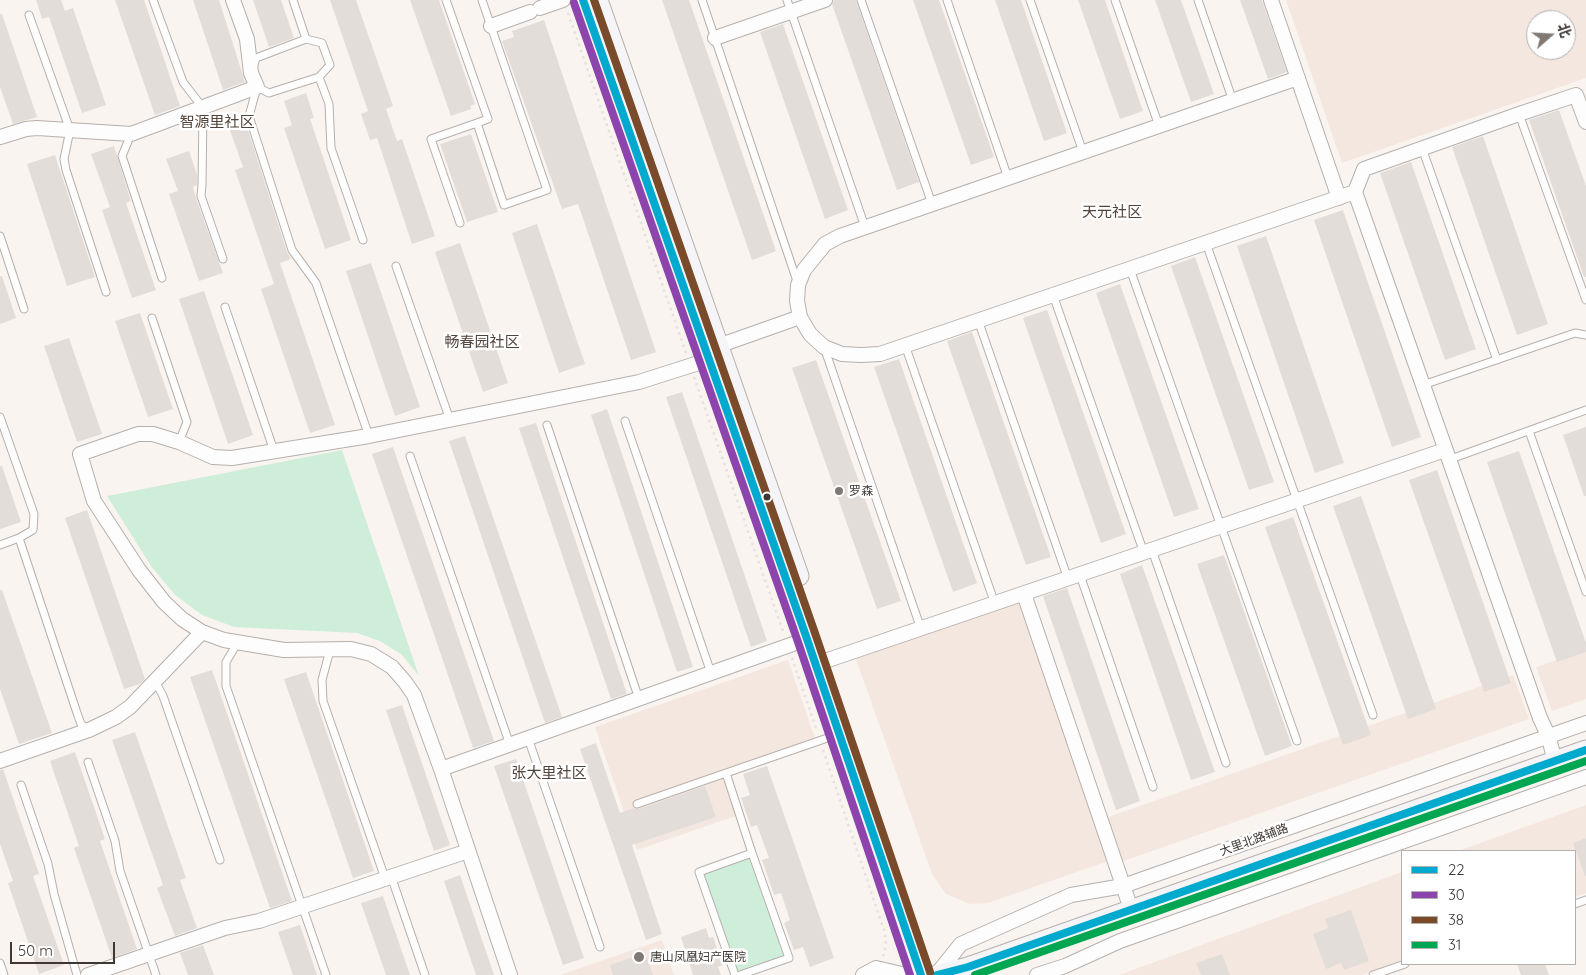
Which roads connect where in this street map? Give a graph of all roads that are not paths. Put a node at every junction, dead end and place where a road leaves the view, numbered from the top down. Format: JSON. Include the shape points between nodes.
{"nodes":[{"id":1,"x":154,"y":0,"type":"edge"},
{"id":2,"x":233,"y":0,"type":"edge"},
{"id":3,"x":293,"y":0,"type":"edge"},
{"id":4,"x":446,"y":0,"type":"edge"},
{"id":5,"x":482,"y":0,"type":"edge"},
{"id":6,"x":564,"y":0,"type":"edge"},
{"id":7,"x":583,"y":0,"type":"edge"},
{"id":8,"x":598,"y":0,"type":"edge"},
{"id":9,"x":702,"y":0,"type":"edge"},
{"id":10,"x":825,"y":0,"type":"edge"},
{"id":11,"x":861,"y":0,"type":"edge"},
{"id":12,"x":947,"y":0,"type":"edge"},
{"id":13,"x":1030,"y":0,"type":"edge"},
{"id":14,"x":1115,"y":0,"type":"edge"},
{"id":15,"x":1198,"y":0,"type":"edge"},
{"id":16,"x":1271,"y":0,"type":"edge"},
{"id":17,"x":789,"y":6,"type":"edge"},
{"id":18,"x":29,"y":15,"type":"dead end"},
{"id":19,"x":491,"y":26,"type":"junction"},
{"id":20,"x":715,"y":38,"type":"junction"},
{"id":21,"x":306,"y":39,"type":"junction"},
{"id":22,"x":251,"y":73,"type":"junction"},
{"id":23,"x":319,"y":77,"type":"junction"},
{"id":24,"x":1298,"y":78,"type":"junction"},
{"id":25,"x":257,"y":87,"type":"junction"},
{"id":26,"x":1232,"y":100,"type":"junction"},
{"id":27,"x":203,"y":108,"type":"junction"},
{"id":28,"x":1519,"y":114,"type":"junction"},
{"id":29,"x":1586,"y":122,"type":"edge"},
{"id":30,"x":477,"y":123,"type":"junction"},
{"id":31,"x":1159,"y":126,"type":"junction"},
{"id":32,"x":70,"y":130,"type":"junction"},
{"id":33,"x":131,"y":134,"type":"junction"},
{"id":34,"x":0,"y":137,"type":"edge"},
{"id":35,"x":1422,"y":148,"type":"junction"},
{"id":36,"x":1083,"y":152,"type":"junction"},
{"id":37,"x":1008,"y":178,"type":"junction"},
{"id":38,"x":1355,"y":192,"type":"junction"},
{"id":39,"x":1338,"y":198,"type":"junction"},
{"id":40,"x":932,"y":204,"type":"junction"},
{"id":41,"x":460,"y":223,"type":"dead end"},
{"id":42,"x":865,"y":227,"type":"junction"},
{"id":43,"x":0,"y":236,"type":"edge"},
{"id":44,"x":364,"y":240,"type":"dead end"},
{"id":45,"x":1206,"y":243,"type":"junction"},
{"id":46,"x":223,"y":259,"type":"dead end"},
{"id":47,"x":396,"y":266,"type":"dead end"},
{"id":48,"x":1130,"y":269,"type":"junction"},
{"id":49,"x":162,"y":278,"type":"dead end"},
{"id":50,"x":798,"y":285,"type":"junction"},
{"id":51,"x":106,"y":292,"type":"dead end"},
{"id":52,"x":1053,"y":295,"type":"junction"},
{"id":53,"x":1586,"y":300,"type":"edge"},
{"id":54,"x":225,"y":307,"type":"dead end"},
{"id":55,"x":24,"y":309,"type":"dead end"},
{"id":56,"x":800,"y":317,"type":"junction"},
{"id":57,"x":152,"y":318,"type":"dead end"},
{"id":58,"x":978,"y":320,"type":"junction"},
{"id":59,"x":1586,"y":335,"type":"edge"},
{"id":60,"x":905,"y":345,"type":"junction"},
{"id":61,"x":824,"y":347,"type":"junction"},
{"id":62,"x":713,"y":353,"type":"junction"},
{"id":63,"x":1497,"y":360,"type":"junction"},
{"id":64,"x":1423,"y":385,"type":"junction"},
{"id":65,"x":1586,"y":410,"type":"edge"},
{"id":66,"x":0,"y":417,"type":"edge"},
{"id":67,"x":450,"y":420,"type":"junction"},
{"id":68,"x":625,"y":420,"type":"dead end"},
{"id":69,"x":547,"y":425,"type":"dead end"},
{"id":70,"x":1529,"y":431,"type":"junction"},
{"id":71,"x":369,"y":436,"type":"junction"},
{"id":72,"x":179,"y":442,"type":"junction"},
{"id":73,"x":274,"y":451,"type":"junction"},
{"id":74,"x":1446,"y":455,"type":"junction"},
{"id":75,"x":410,"y":456,"type":"dead end"},
{"id":76,"x":1296,"y":501,"type":"junction"},
{"id":77,"x":1221,"y":527,"type":"junction"},
{"id":78,"x":19,"y":538,"type":"junction"},
{"id":79,"x":0,"y":544,"type":"edge"},
{"id":80,"x":1148,"y":552,"type":"junction"},
{"id":81,"x":1074,"y":577,"type":"junction"},
{"id":82,"x":1586,"y":592,"type":"edge"},
{"id":83,"x":1024,"y":594,"type":"junction"},
{"id":84,"x":995,"y":604,"type":"junction"},
{"id":85,"x":921,"y":629,"type":"junction"},
{"id":86,"x":202,"y":632,"type":"junction"},
{"id":87,"x":807,"y":639,"type":"junction"},
{"id":88,"x":238,"y":642,"type":"junction"},
{"id":89,"x":330,"y":650,"type":"junction"},
{"id":90,"x":828,"y":660,"type":"junction"},
{"id":91,"x":711,"y":673,"type":"junction"},
{"id":92,"x":155,"y":680,"type":"junction"},
{"id":93,"x":640,"y":699,"type":"junction"},
{"id":94,"x":1373,"y":715,"type":"dead end"},
{"id":95,"x":1586,"y":723,"type":"edge"},
{"id":96,"x":89,"y":730,"type":"junction"},
{"id":97,"x":839,"y":734,"type":"junction"},
{"id":98,"x":1548,"y":735,"type":"junction"},
{"id":99,"x":528,"y":738,"type":"junction"},
{"id":100,"x":1297,"y":741,"type":"dead end"},
{"id":101,"x":510,"y":745,"type":"junction"},
{"id":102,"x":1586,"y":750,"type":"edge"},
{"id":103,"x":0,"y":760,"type":"edge"},
{"id":104,"x":1555,"y":761,"type":"junction"},
{"id":105,"x":88,"y":762,"type":"dead end"},
{"id":106,"x":1226,"y":763,"type":"dead end"},
{"id":107,"x":441,"y":769,"type":"junction"},
{"id":108,"x":726,"y":773,"type":"junction"},
{"id":109,"x":1586,"y":777,"type":"edge"},
{"id":110,"x":21,"y":785,"type":"dead end"},
{"id":111,"x":1153,"y":787,"type":"dead end"},
{"id":112,"x":637,"y":804,"type":"dead end"},
{"id":113,"x":468,"y":851,"type":"junction"},
{"id":114,"x":752,"y":853,"type":"junction"},
{"id":115,"x":220,"y":860,"type":"dead end"},
{"id":116,"x":388,"y":877,"type":"junction"},
{"id":117,"x":1123,"y":886,"type":"junction"},
{"id":118,"x":302,"y":906,"type":"junction"},
{"id":119,"x":1131,"y":909,"type":"junction"},
{"id":120,"x":600,"y":947,"type":"dead end"},
{"id":121,"x":149,"y":955,"type":"junction"},
{"id":122,"x":0,"y":962,"type":"edge"},
{"id":123,"x":1402,"y":965,"type":"edge"},
{"id":124,"x":764,"y":966,"type":"junction"},
{"id":125,"x":4,"y":975,"type":"edge"},
{"id":126,"x":77,"y":975,"type":"edge"},
{"id":127,"x":88,"y":975,"type":"edge"},
{"id":128,"x":156,"y":975,"type":"edge"},
{"id":129,"x":326,"y":975,"type":"edge"},
{"id":130,"x":425,"y":975,"type":"edge"},
{"id":131,"x":510,"y":975,"type":"edge"},
{"id":132,"x":735,"y":975,"type":"edge"},
{"id":133,"x":740,"y":975,"type":"edge"},
{"id":134,"x":767,"y":975,"type":"edge"},
{"id":135,"x":863,"y":975,"type":"edge"},
{"id":136,"x":906,"y":975,"type":"edge"},
{"id":137,"x":921,"y":975,"type":"edge"},
{"id":138,"x":936,"y":975,"type":"edge"},
{"id":139,"x":1037,"y":975,"type":"edge"},
{"id":140,"x":1373,"y":975,"type":"edge"}],
"edges":[{"from":1,"to":27,"type":"lane","via":[[183,82]]},
{"from":2,"to":22,"type":"street","via":[[247,39]]},
{"from":3,"to":21,"type":"lane"},
{"from":4,"to":30,"type":"lane","via":[[488,119]]},
{"from":5,"to":19,"type":"lane"},
{"from":6,"to":19,"type":"street"},
{"from":7,"to":62,"type":"main road"},
{"from":8,"to":62,"type":"main road"},
{"from":9,"to":20,"type":"lane"},
{"from":10,"to":17,"type":"street"},
{"from":11,"to":40,"type":"lane"},
{"from":12,"to":37,"type":"lane"},
{"from":13,"to":36,"type":"lane"},
{"from":14,"to":31,"type":"lane"},
{"from":15,"to":26,"type":"lane"},
{"from":16,"to":24,"type":"street"},
{"from":17,"to":20,"type":"street"},
{"from":17,"to":42,"type":"lane"},
{"from":18,"to":32,"type":"lane"},
{"from":19,"to":30,"type":"lane","via":[[547,190],[504,205]]},
{"from":20,"to":50,"type":"lane"},
{"from":21,"to":22,"type":"lane","via":[[256,58]]},
{"from":21,"to":23,"type":"lane","via":[[322,43],[330,65]]},
{"from":22,"to":25,"type":"street"},
{"from":23,"to":25,"type":"lane","via":[[269,92]]},
{"from":23,"to":44,"type":"lane","via":[[330,104],[331,148]]},
{"from":24,"to":26,"type":"street"},
{"from":24,"to":39,"type":"street"},
{"from":25,"to":27,"type":"street"},
{"from":25,"to":71,"type":"lane","via":[[249,116],[292,250],[316,283]]},
{"from":26,"to":31,"type":"street"},
{"from":27,"to":33,"type":"street"},
{"from":27,"to":46,"type":"lane","via":[[201,196]]},
{"from":28,"to":29,"type":"street","via":[[1576,95]]},
{"from":28,"to":35,"type":"street"},
{"from":28,"to":53,"type":"lane"},
{"from":30,"to":41,"type":"lane","via":[[431,139]]},
{"from":31,"to":36,"type":"street"},
{"from":32,"to":33,"type":"street"},
{"from":32,"to":34,"type":"street","via":[[26,129]]},
{"from":32,"to":51,"type":"lane","via":[[64,159],[66,170]]},
{"from":33,"to":49,"type":"lane","via":[[122,156]]},
{"from":35,"to":38,"type":"street","via":[[1364,169]]},
{"from":35,"to":63,"type":"lane"},
{"from":36,"to":37,"type":"street"},
{"from":37,"to":40,"type":"street"},
{"from":38,"to":39,"type":"street"},
{"from":38,"to":64,"type":"street"},
{"from":39,"to":45,"type":"street"},
{"from":40,"to":42,"type":"street"},
{"from":42,"to":50,"type":"street","via":[[826,244],[804,270]]},
{"from":43,"to":55,"type":"lane"},
{"from":45,"to":48,"type":"street"},
{"from":45,"to":76,"type":"lane"},
{"from":47,"to":67,"type":"lane"},
{"from":48,"to":52,"type":"street"},
{"from":48,"to":77,"type":"lane"},
{"from":50,"to":56,"type":"street"},
{"from":52,"to":58,"type":"street"},
{"from":52,"to":80,"type":"lane"},
{"from":54,"to":73,"type":"lane"},
{"from":56,"to":61,"type":"street","via":[[810,334]]},
{"from":56,"to":62,"type":"street"},
{"from":57,"to":72,"type":"lane","via":[[187,422]]},
{"from":58,"to":60,"type":"street"},
{"from":58,"to":81,"type":"lane"},
{"from":59,"to":63,"type":"lane","via":[[1575,333]]},
{"from":60,"to":61,"type":"street","via":[[880,354],[861,355],[842,354]]},
{"from":60,"to":84,"type":"lane"},
{"from":61,"to":85,"type":"lane"},
{"from":62,"to":67,"type":"street","via":[[690,366],[639,382]]},
{"from":62,"to":87,"type":"main road"},
{"from":62,"to":90,"type":"main road"},
{"from":63,"to":64,"type":"lane"},
{"from":64,"to":74,"type":"street"},
{"from":65,"to":70,"type":"lane"},
{"from":66,"to":78,"type":"lane","via":[[34,514],[33,530]]},
{"from":67,"to":71,"type":"street"},
{"from":68,"to":91,"type":"lane"},
{"from":69,"to":93,"type":"lane"},
{"from":70,"to":74,"type":"lane"},
{"from":70,"to":82,"type":"lane"},
{"from":71,"to":73,"type":"street"},
{"from":72,"to":73,"type":"street","via":[[213,457],[232,458]]},
{"from":72,"to":86,"type":"street","via":[[153,434],[138,434],[80,454],[94,501],[139,570],[164,602]]},
{"from":74,"to":76,"type":"street"},
{"from":74,"to":98,"type":"street"},
{"from":75,"to":101,"type":"lane"},
{"from":76,"to":77,"type":"street"},
{"from":76,"to":94,"type":"lane"},
{"from":77,"to":80,"type":"street"},
{"from":77,"to":100,"type":"lane"},
{"from":78,"to":79,"type":"lane"},
{"from":78,"to":96,"type":"lane","via":[[77,713]]},
{"from":80,"to":81,"type":"street"},
{"from":80,"to":106,"type":"lane"},
{"from":81,"to":83,"type":"street"},
{"from":81,"to":111,"type":"lane"},
{"from":83,"to":84,"type":"street"},
{"from":83,"to":117,"type":"street"},
{"from":84,"to":85,"type":"street"},
{"from":85,"to":90,"type":"street"},
{"from":86,"to":88,"type":"street"},
{"from":86,"to":92,"type":"street"},
{"from":87,"to":91,"type":"street"},
{"from":87,"to":97,"type":"main road"},
{"from":88,"to":89,"type":"street","via":[[284,650]]},
{"from":88,"to":118,"type":"lane","via":[[226,662],[226,686]]},
{"from":89,"to":107,"type":"street","via":[[351,649],[371,654],[392,667],[414,695]]},
{"from":89,"to":116,"type":"lane","via":[[322,680],[323,701]]},
{"from":90,"to":138,"type":"main road"},
{"from":91,"to":93,"type":"street"},
{"from":92,"to":96,"type":"street","via":[[116,717]]},
{"from":92,"to":115,"type":"lane"},
{"from":93,"to":99,"type":"street"},
{"from":95,"to":98,"type":"street","name":"大里北路辅路"},
{"from":96,"to":103,"type":"street"},
{"from":97,"to":108,"type":"lane"},
{"from":97,"to":137,"type":"main road"},
{"from":98,"to":104,"type":"street"},
{"from":98,"to":117,"type":"street","name":"大里北路辅路"},
{"from":99,"to":101,"type":"street"},
{"from":99,"to":120,"type":"lane"},
{"from":101,"to":107,"type":"street"},
{"from":102,"to":104,"type":"main road"},
{"from":104,"to":119,"type":"main road"},
{"from":105,"to":121,"type":"lane"},
{"from":107,"to":113,"type":"street"},
{"from":108,"to":112,"type":"lane"},
{"from":108,"to":114,"type":"lane"},
{"from":109,"to":139,"type":"street","via":[[1120,941]]},
{"from":110,"to":126,"type":"lane","via":[[48,864]]},
{"from":113,"to":116,"type":"street"},
{"from":113,"to":131,"type":"street"},
{"from":114,"to":124,"type":"lane","via":[[789,958]]},
{"from":114,"to":132,"type":"lane","via":[[699,872]]},
{"from":116,"to":118,"type":"street"},
{"from":116,"to":130,"type":"lane"},
{"from":117,"to":119,"type":"street"},
{"from":117,"to":138,"type":"street","name":"大里北路辅路","via":[[1071,895],[960,944]]},
{"from":118,"to":121,"type":"street","via":[[260,921],[224,928]]},
{"from":118,"to":129,"type":"lane"},
{"from":119,"to":138,"type":"main road","via":[[968,967]]},
{"from":121,"to":127,"type":"street"},
{"from":121,"to":128,"type":"lane"},
{"from":122,"to":125,"type":"lane"},
{"from":123,"to":140,"type":"lane"},
{"from":124,"to":133,"type":"lane"},
{"from":124,"to":134,"type":"lane"},
{"from":135,"to":136,"type":"street","via":[[876,968]]}]}
